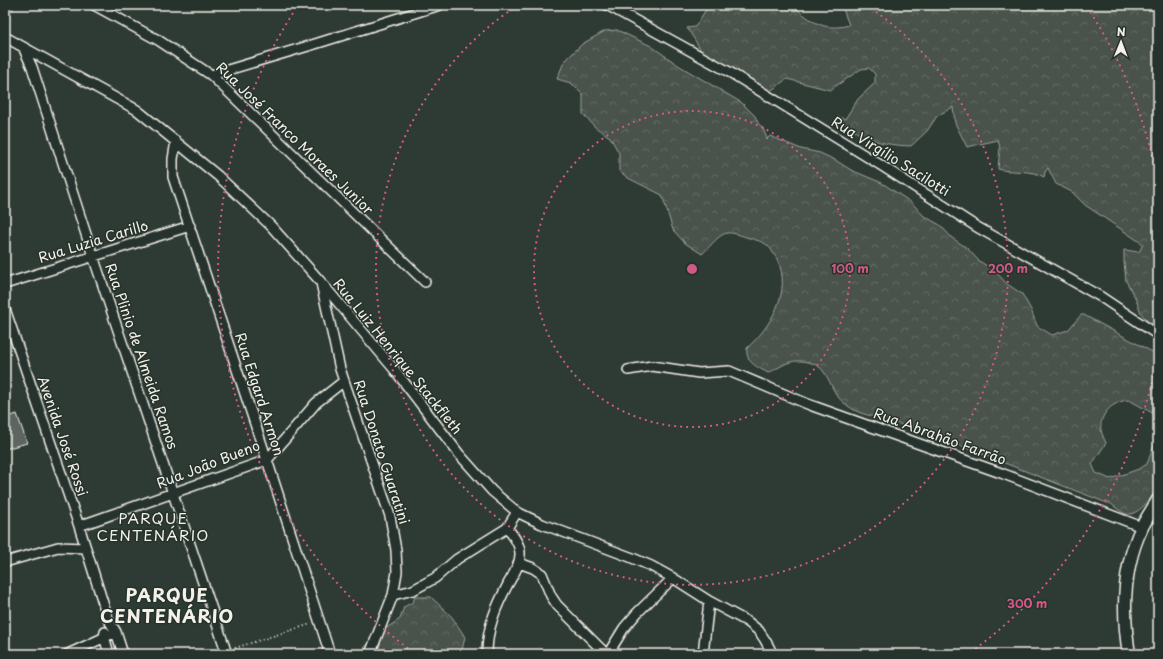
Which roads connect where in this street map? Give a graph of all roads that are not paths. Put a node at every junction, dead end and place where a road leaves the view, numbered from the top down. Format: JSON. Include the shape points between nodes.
{"nodes":[{"id":1,"x":94,"y":5,"type":"edge"},
{"id":2,"x":440,"y":5,"type":"edge"},
{"id":3,"x":607,"y":5,"type":"edge"},
{"id":4,"x":5,"y":37,"type":"edge"},
{"id":5,"x":23,"y":47,"type":"junction"},
{"id":6,"x":211,"y":75,"type":"junction"},
{"id":7,"x":176,"y":141,"type":"junction"},
{"id":8,"x":190,"y":226,"type":"junction"},
{"id":9,"x":93,"y":256,"type":"junction"},
{"id":10,"x":320,"y":281,"type":"junction"},
{"id":11,"x":425,"y":282,"type":"dead end"},
{"id":12,"x":5,"y":284,"type":"edge"},
{"id":13,"x":5,"y":309,"type":"edge"},
{"id":14,"x":1158,"y":335,"type":"edge"},
{"id":15,"x":628,"y":370,"type":"dead end"},
{"id":16,"x":344,"y":381,"type":"junction"},
{"id":17,"x":268,"y":460,"type":"junction"},
{"id":18,"x":174,"y":493,"type":"junction"},
{"id":19,"x":1158,"y":500,"type":"edge"},
{"id":20,"x":517,"y":512,"type":"junction"},
{"id":21,"x":79,"y":526,"type":"junction"},
{"id":22,"x":1142,"y":527,"type":"junction"},
{"id":23,"x":507,"y":528,"type":"junction"},
{"id":24,"x":86,"y":548,"type":"junction"},
{"id":25,"x":5,"y":562,"type":"edge"},
{"id":26,"x":519,"y":563,"type":"junction"},
{"id":27,"x":673,"y":578,"type":"junction"},
{"id":28,"x":393,"y":595,"type":"junction"},
{"id":29,"x":709,"y":601,"type":"junction"},
{"id":30,"x":108,"y":619,"type":"junction"},
{"id":31,"x":116,"y":632,"type":"junction"},
{"id":32,"x":104,"y":636,"type":"junction"},
{"id":33,"x":227,"y":652,"type":"edge"},
{"id":34,"x":770,"y":652,"type":"edge"},
{"id":35,"x":68,"y":654,"type":"edge"},
{"id":36,"x":109,"y":654,"type":"edge"},
{"id":37,"x":123,"y":654,"type":"edge"},
{"id":38,"x":330,"y":654,"type":"edge"},
{"id":39,"x":370,"y":654,"type":"edge"},
{"id":40,"x":487,"y":654,"type":"edge"},
{"id":41,"x":607,"y":654,"type":"edge"},
{"id":42,"x":704,"y":654,"type":"edge"},
{"id":43,"x":1129,"y":654,"type":"edge"}],
"edges":[{"from":1,"to":6,"type":"street","name":"Rua José Franco Moraes Junior","via":[[158,40]]},
{"from":2,"to":6,"type":"street"},
{"from":3,"to":14,"type":"street","name":"Rua Virgílio Sacilotti","via":[[731,73],[977,227],[1102,297]]},
{"from":4,"to":5,"type":"street","name":"Rua Luiz Henrique Stackfleth"},
{"from":5,"to":7,"type":"street","name":"Rua Luiz Henrique Stackfleth","via":[[137,110]]},
{"from":5,"to":9,"type":"street","name":"Rua Plinio de Almeida Ramos","via":[[32,67]]},
{"from":6,"to":11,"type":"street","name":"Rua José Franco Moraes Junior"},
{"from":7,"to":8,"type":"street","name":"Rua Edgard Armon","via":[[173,177]]},
{"from":7,"to":10,"type":"street","name":"Rua Luiz Henrique Stackfleth","via":[[271,226]]},
{"from":8,"to":9,"type":"street","name":"Rua Luzia Carillo"},
{"from":8,"to":17,"type":"street","name":"Rua Edgard Armon"},
{"from":9,"to":12,"type":"street","name":"Rua Luzia Carillo"},
{"from":9,"to":18,"type":"street","name":"Rua Plinio de Almeida Ramos"},
{"from":10,"to":16,"type":"street","name":"Rua Donato Guaratini"},
{"from":10,"to":20,"type":"street","name":"Rua Luiz Henrique Stackfleth","via":[[394,369],[459,454],[492,490]]},
{"from":13,"to":21,"type":"street","name":"Avenida José Rossi"},
{"from":15,"to":22,"type":"street","name":"Rua Abrahão Farrão","via":[[652,366],[699,373],[729,371],[810,405]]},
{"from":16,"to":17,"type":"street","name":"Rua João Bueno","via":[[316,403]]},
{"from":16,"to":28,"type":"street","name":"Rua Donato Guaratini","via":[[390,516],[397,572]]},
{"from":17,"to":18,"type":"street","name":"Rua João Bueno"},
{"from":17,"to":38,"type":"street","name":"Rua Edgard Armon"},
{"from":18,"to":21,"type":"street","name":"Rua João Bueno"},
{"from":18,"to":33,"type":"street","name":"Rua Plinio de Almeida Ramos"},
{"from":19,"to":22,"type":"street"},
{"from":20,"to":23,"type":"street"},
{"from":20,"to":27,"type":"street","name":"Rua Luiz Henrique Stackfleth","via":[[630,557]]},
{"from":21,"to":24,"type":"street","name":"Avenida José Rossi"},
{"from":22,"to":43,"type":"street","via":[[1126,581]]},
{"from":23,"to":26,"type":"street","via":[[519,548]]},
{"from":23,"to":28,"type":"street","via":[[457,559],[435,578],[413,590]]},
{"from":24,"to":25,"type":"street","via":[[58,547]]},
{"from":24,"to":30,"type":"street","name":"Avenida José Rossi"},
{"from":26,"to":40,"type":"street","via":[[490,625]]},
{"from":26,"to":41,"type":"street","via":[[542,574],[557,605]]},
{"from":27,"to":29,"type":"street","name":"Rua Luiz Henrique Stackfleth"},
{"from":27,"to":41,"type":"street","via":[[637,613]]},
{"from":28,"to":39,"type":"street","name":"Rua Donato Guaratini"},
{"from":29,"to":34,"type":"street","name":"Rua Luiz Henrique Stackfleth","via":[[748,622],[759,631],[766,640]]},
{"from":29,"to":42,"type":"street"},
{"from":30,"to":31,"type":"street","name":"Avenida José Rossi"},
{"from":30,"to":32,"type":"street"},
{"from":31,"to":32,"type":"street"},
{"from":31,"to":37,"type":"street","name":"Avenida José Rossi"},
{"from":32,"to":35,"type":"street"},
{"from":32,"to":36,"type":"street"}]}
